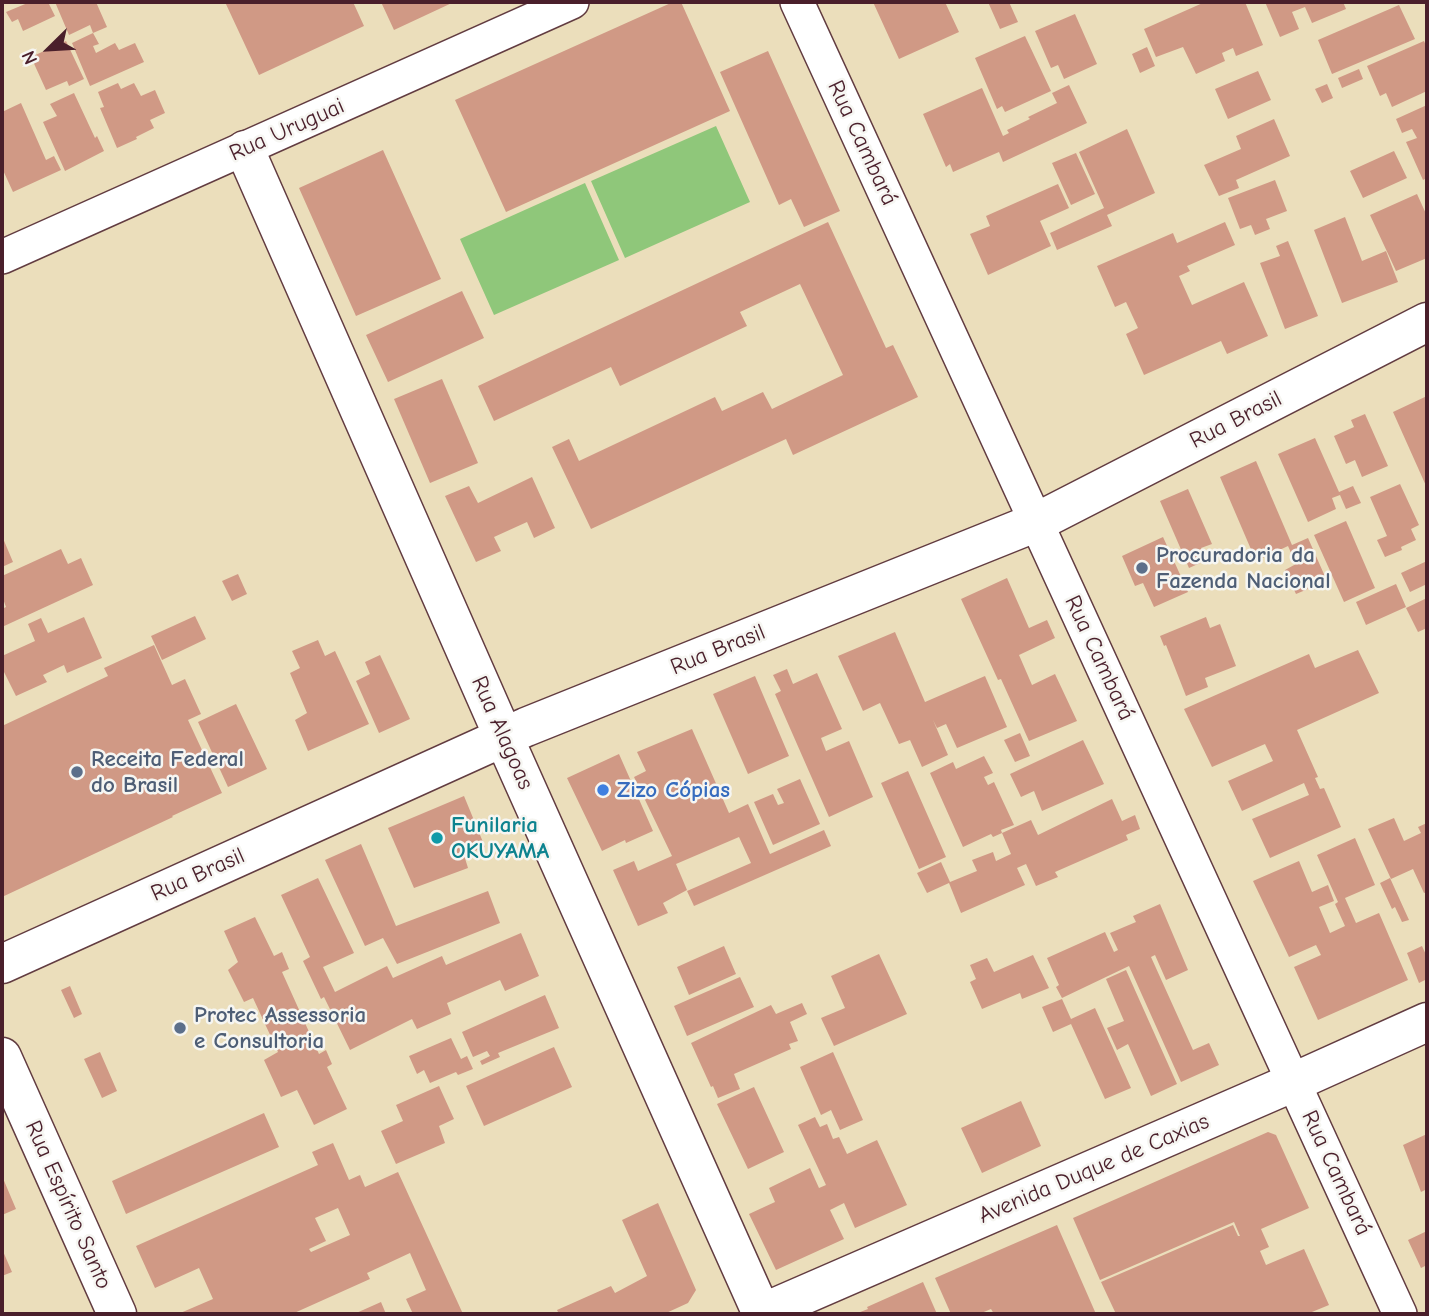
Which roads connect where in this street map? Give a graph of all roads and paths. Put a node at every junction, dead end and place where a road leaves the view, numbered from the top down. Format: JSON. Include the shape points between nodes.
{"nodes":[{"id":1,"x":572,"y":2,"type":"edge"},
{"id":2,"x":797,"y":2,"type":"edge"},
{"id":3,"x":245,"y":149,"type":"junction"},
{"id":4,"x":2,"y":257,"type":"edge"},
{"id":5,"x":1427,"y":322,"type":"edge"},
{"id":6,"x":1037,"y":522,"type":"junction"},
{"id":7,"x":504,"y":737,"type":"junction"},
{"id":8,"x":2,"y":964,"type":"edge"},
{"id":9,"x":1427,"y":1022,"type":"edge"},
{"id":10,"x":2,"y":1057,"type":"edge"},
{"id":11,"x":1294,"y":1082,"type":"junction"},
{"id":12,"x":117,"y":1314,"type":"edge"},
{"id":13,"x":761,"y":1314,"type":"edge"},
{"id":14,"x":1401,"y":1314,"type":"edge"}],
"edges":[{"from":1,"to":3,"type":"street","name":"Rua Uruguai"},
{"from":2,"to":6,"type":"street","name":"Rua Cambará"},
{"from":3,"to":4,"type":"street","name":"Rua Uruguai"},
{"from":3,"to":7,"type":"street","name":"Rua Alagoas"},
{"from":5,"to":6,"type":"street","name":"Rua Brasil"},
{"from":6,"to":7,"type":"street","name":"Rua Brasil"},
{"from":6,"to":11,"type":"street","name":"Rua Cambará"},
{"from":7,"to":8,"type":"street","name":"Rua Brasil"},
{"from":7,"to":13,"type":"street","name":"Rua Alagoas"},
{"from":9,"to":11,"type":"street","name":"Avenida Duque de Caxias"},
{"from":10,"to":12,"type":"street","name":"Rua Espírito Santo"},
{"from":11,"to":13,"type":"street","name":"Avenida Duque de Caxias"},
{"from":11,"to":14,"type":"street","name":"Rua Cambará"}]}
